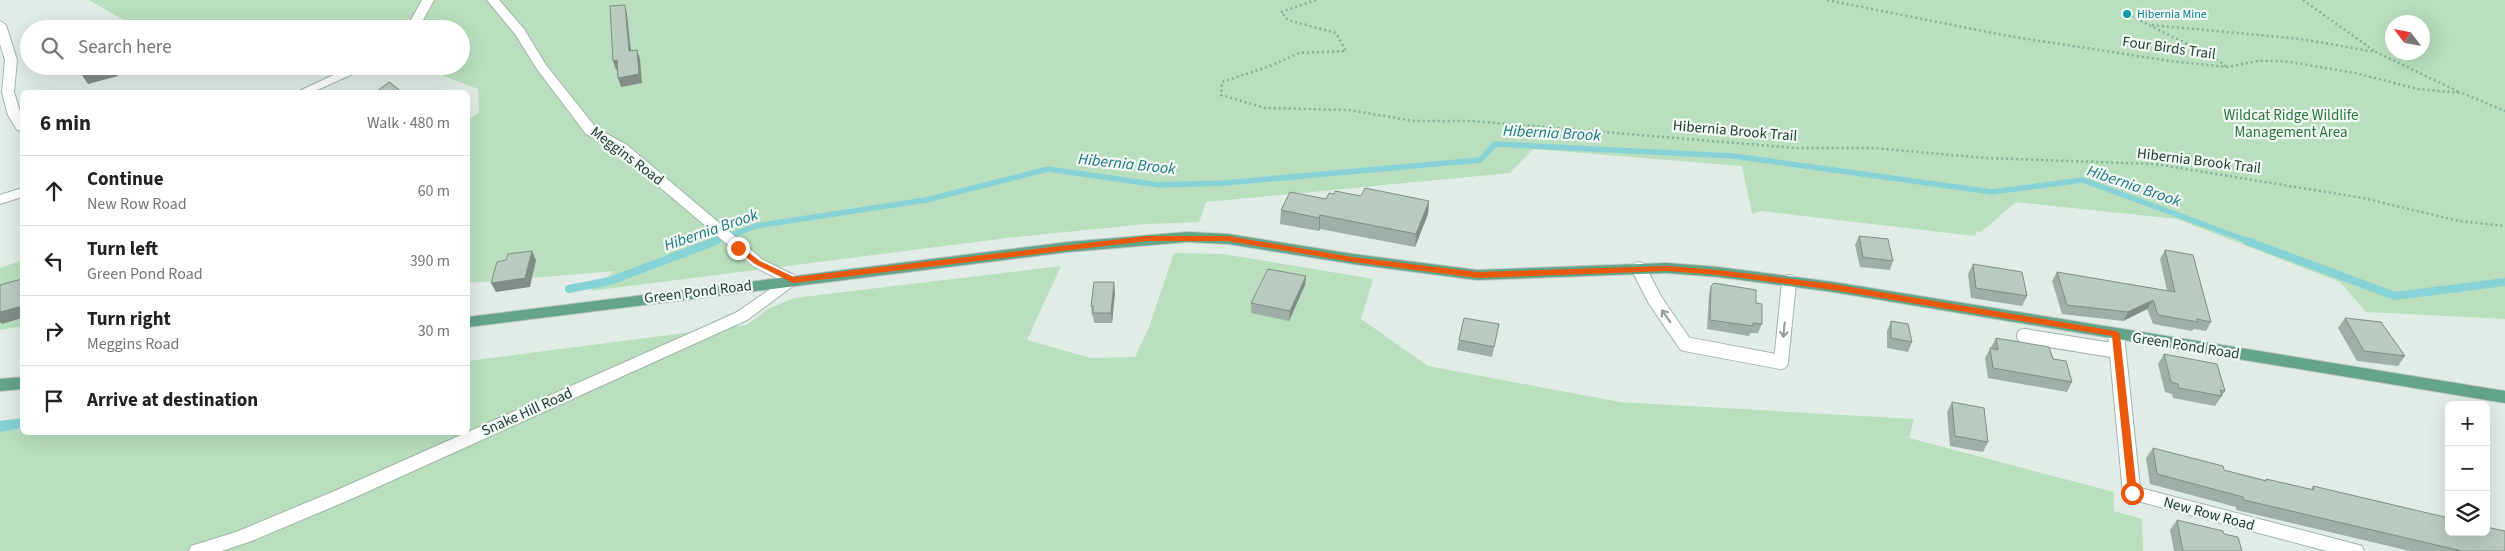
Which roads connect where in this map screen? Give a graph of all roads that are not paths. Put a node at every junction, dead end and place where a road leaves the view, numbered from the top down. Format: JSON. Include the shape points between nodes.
{"nodes":[{"id":1,"x":428,"y":0,"type":"edge"},
{"id":2,"x":492,"y":0,"type":"edge"},
{"id":3,"x":417,"y":20,"type":"edge"},
{"id":4,"x":0,"y":25,"type":"edge"},
{"id":5,"x":343,"y":75,"type":"edge"},
{"id":6,"x":308,"y":90,"type":"edge"},
{"id":7,"x":20,"y":125,"type":"edge"},
{"id":8,"x":20,"y":193,"type":"edge"},
{"id":9,"x":0,"y":200,"type":"edge"},
{"id":10,"x":1639,"y":269,"type":"junction"},
{"id":11,"x":793,"y":280,"type":"junction"},
{"id":12,"x":1789,"y":282,"type":"junction"},
{"id":13,"x":470,"y":322,"type":"edge"},
{"id":14,"x":2024,"y":336,"type":"dead end"},
{"id":15,"x":2117,"y":343,"type":"junction"},
{"id":16,"x":20,"y":382,"type":"edge"},
{"id":17,"x":0,"y":386,"type":"edge"},
{"id":18,"x":2505,"y":397,"type":"edge"},
{"id":19,"x":198,"y":551,"type":"edge"},
{"id":20,"x":2355,"y":551,"type":"edge"}],
"edges":[{"from":1,"to":3,"type":"street"},
{"from":2,"to":11,"type":"street","name":"Meggins Road","via":[[520,32],[541,66],[591,131],[622,148],[758,263]]},
{"from":4,"to":7,"type":"street","via":[[11,60],[8,92],[14,116]]},
{"from":5,"to":6,"type":"street"},
{"from":8,"to":9,"type":"street"},
{"from":10,"to":11,"type":"main road","name":"Green Pond Road","via":[[1478,275],[1228,239],[1187,237],[1078,246]]},
{"from":10,"to":12,"type":"main road","name":"Green Pond Road","via":[[1667,268]]},
{"from":12,"to":10,"type":"lane","one_way":true,"via":[[1781,362],[1685,344],[1655,300]]},
{"from":11,"to":13,"type":"main road","name":"Green Pond Road"},
{"from":11,"to":19,"type":"street","name":"Snake Hill Road","via":[[742,316],[719,327],[343,495]]},
{"from":12,"to":15,"type":"main road","name":"Green Pond Road"},
{"from":14,"to":15,"type":"lane"},
{"from":15,"to":18,"type":"main road","name":"Green Pond Road"},
{"from":15,"to":20,"type":"street","name":"New Row Road","via":[[2132,493]]},
{"from":16,"to":17,"type":"main road"}]}
